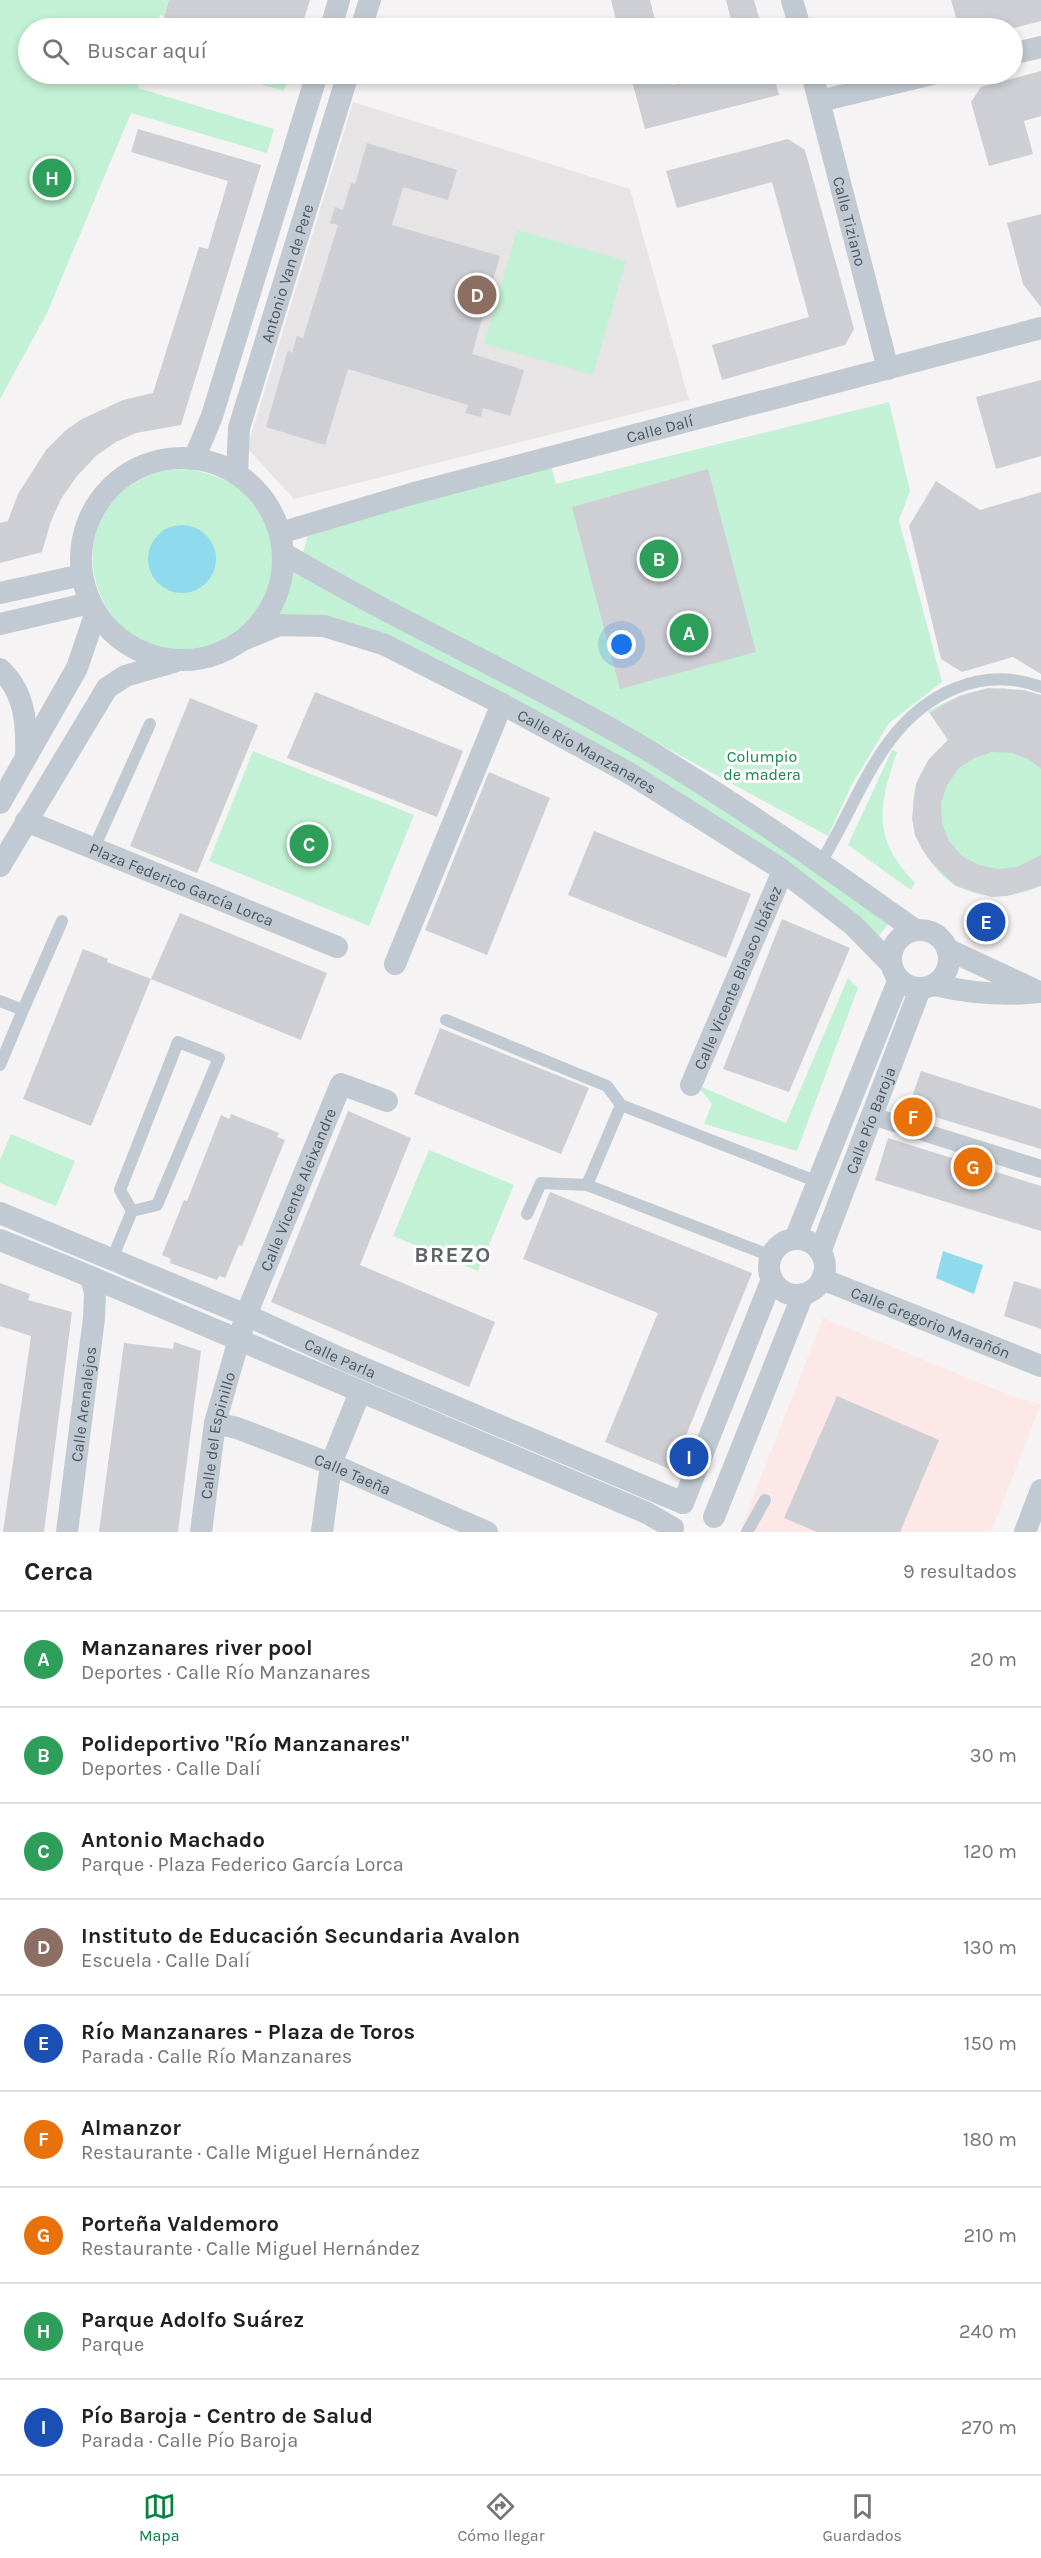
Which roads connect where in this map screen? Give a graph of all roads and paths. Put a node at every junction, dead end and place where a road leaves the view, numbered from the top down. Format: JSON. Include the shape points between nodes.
{"nodes":[{"id":1,"x":339,"y":0,"type":"edge"},
{"id":2,"x":370,"y":0,"type":"edge"},
{"id":3,"x":792,"y":0,"type":"edge"},
{"id":4,"x":334,"y":18,"type":"edge"},
{"id":5,"x":364,"y":18,"type":"edge"},
{"id":6,"x":797,"y":18,"type":"edge"},
{"id":7,"x":1041,"y":47,"type":"edge"},
{"id":8,"x":1023,"y":51,"type":"edge"},
{"id":9,"x":314,"y":84,"type":"edge"},
{"id":10,"x":345,"y":84,"type":"edge"},
{"id":11,"x":815,"y":84,"type":"edge"},
{"id":12,"x":891,"y":84,"type":"edge"},
{"id":13,"x":820,"y":101,"type":"junction"},
{"id":14,"x":1041,"y":328,"type":"edge"},
{"id":15,"x":888,"y":369,"type":"junction"},
{"id":16,"x":194,"y":459,"type":"junction"},
{"id":17,"x":237,"y":474,"type":"junction"},
{"id":18,"x":282,"y":543,"type":"junction"},
{"id":19,"x":82,"y":576,"type":"junction"},
{"id":20,"x":0,"y":593,"type":"edge"},
{"id":21,"x":93,"y":608,"type":"junction"},
{"id":22,"x":0,"y":624,"type":"edge"},
{"id":23,"x":245,"y":639,"type":"junction"},
{"id":24,"x":178,"y":661,"type":"junction"},
{"id":25,"x":0,"y":669,"type":"edge"},
{"id":26,"x":1041,"y":687,"type":"edge"},
{"id":27,"x":502,"y":704,"type":"junction"},
{"id":28,"x":150,"y":724,"type":"dead end"},
{"id":29,"x":26,"y":758,"type":"junction"},
{"id":30,"x":0,"y":802,"type":"edge"},
{"id":31,"x":26,"y":821,"type":"junction"},
{"id":32,"x":94,"y":848,"type":"junction"},
{"id":33,"x":821,"y":862,"type":"junction"},
{"id":34,"x":0,"y":866,"type":"edge"},
{"id":35,"x":783,"y":871,"type":"junction"},
{"id":36,"x":62,"y":921,"type":"dead end"},
{"id":37,"x":915,"y":930,"type":"junction"},
{"id":38,"x":337,"y":947,"type":"dead end"},
{"id":39,"x":949,"y":950,"type":"junction"},
{"id":40,"x":395,"y":964,"type":"dead end"},
{"id":41,"x":895,"y":972,"type":"junction"},
{"id":42,"x":927,"y":987,"type":"junction"},
{"id":43,"x":1040,"y":991,"type":"edge"},
{"id":44,"x":0,"y":1001,"type":"edge"},
{"id":45,"x":23,"y":1010,"type":"junction"},
{"id":46,"x":446,"y":1020,"type":"dead end"},
{"id":47,"x":0,"y":1065,"type":"edge"},
{"id":48,"x":691,"y":1085,"type":"dead end"},
{"id":49,"x":387,"y":1101,"type":"dead end"},
{"id":50,"x":621,"y":1105,"type":"junction"},
{"id":51,"x":872,"y":1116,"type":"junction"},
{"id":52,"x":1041,"y":1168,"type":"edge"},
{"id":53,"x":818,"y":1182,"type":"junction"},
{"id":54,"x":587,"y":1185,"type":"junction"},
{"id":55,"x":132,"y":1211,"type":"junction"},
{"id":56,"x":0,"y":1213,"type":"edge"},
{"id":57,"x":527,"y":1214,"type":"dead end"},
{"id":58,"x":795,"y":1239,"type":"junction"},
{"id":59,"x":0,"y":1240,"type":"edge"},
{"id":60,"x":820,"y":1252,"type":"junction"},
{"id":61,"x":771,"y":1256,"type":"junction"},
{"id":62,"x":112,"y":1259,"type":"junction"},
{"id":63,"x":91,"y":1277,"type":"junction"},
{"id":64,"x":772,"y":1279,"type":"junction"},
{"id":65,"x":822,"y":1279,"type":"junction"},
{"id":66,"x":803,"y":1294,"type":"junction"},
{"id":67,"x":246,"y":1315,"type":"junction"},
{"id":68,"x":239,"y":1340,"type":"junction"},
{"id":69,"x":1041,"y":1366,"type":"edge"},
{"id":70,"x":360,"y":1392,"type":"junction"},
{"id":71,"x":215,"y":1423,"type":"junction"},
{"id":72,"x":331,"y":1464,"type":"junction"},
{"id":73,"x":1041,"y":1490,"type":"edge"},
{"id":74,"x":765,"y":1500,"type":"dead end"},
{"id":75,"x":683,"y":1503,"type":"junction"},
{"id":76,"x":713,"y":1524,"type":"edge"},
{"id":77,"x":674,"y":1530,"type":"edge"},
{"id":78,"x":67,"y":1532,"type":"edge"},
{"id":79,"x":201,"y":1532,"type":"edge"},
{"id":80,"x":322,"y":1532,"type":"edge"},
{"id":81,"x":487,"y":1532,"type":"edge"},
{"id":82,"x":747,"y":1532,"type":"edge"},
{"id":83,"x":1025,"y":1532,"type":"edge"}],
"edges":[{"from":1,"to":4,"type":"street"},
{"from":2,"to":5,"type":"street"},
{"from":3,"to":6,"type":"street"},
{"from":7,"to":8,"type":"street"},
{"from":9,"to":16,"type":"street","name":"Antonio Van de Pere","via":[[212,416]]},
{"from":10,"to":17,"type":"street","name":"Antonio Van de Pere","via":[[239,428]]},
{"from":11,"to":13,"type":"street","name":"Calle Tiziano"},
{"from":12,"to":13,"type":"street"},
{"from":13,"to":15,"type":"street","name":"Calle Tiziano"},
{"from":14,"to":15,"type":"street","name":"Calle Dalí"},
{"from":15,"to":18,"type":"street","name":"Calle Dalí","via":[[411,494]]},
{"from":16,"to":17,"type":"street"},
{"from":16,"to":19,"type":"street","via":[[145,465],[110,487],[87,522],[81,547]]},
{"from":17,"to":18,"type":"street","via":[[273,514]]},
{"from":18,"to":23,"type":"street","via":[[282,579],[274,603]]},
{"from":18,"to":33,"type":"street","name":"Calle Río Manzanares","via":[[396,618],[639,745]]},
{"from":19,"to":20,"type":"street"},
{"from":19,"to":21,"type":"street"},
{"from":21,"to":22,"type":"street"},
{"from":21,"to":24,"type":"street","via":[[125,643],[146,654]]},
{"from":21,"to":29,"type":"street","via":[[77,668]]},
{"from":23,"to":24,"type":"street","via":[[221,653]]},
{"from":23,"to":27,"type":"street","name":"Calle Río Manzanares","via":[[279,625],[324,626],[383,644]]},
{"from":24,"to":31,"type":"street","via":[[125,676],[107,688]]},
{"from":25,"to":29,"type":"street","via":[[10,678],[22,702],[27,723]]},
{"from":26,"to":33,"type":"lane","via":[[994,678],[975,681],[925,705],[902,725],[874,761]]},
{"from":27,"to":35,"type":"street","name":"Calle Río Manzanares","via":[[629,773]]},
{"from":27,"to":40,"type":"street"},
{"from":28,"to":32,"type":"lane"},
{"from":29,"to":30,"type":"street"},
{"from":31,"to":32,"type":"street","name":"Plaza Federico García Lorca"},
{"from":31,"to":34,"type":"street"},
{"from":32,"to":38,"type":"street","name":"Plaza Federico García Lorca"},
{"from":33,"to":37,"type":"street","name":"Calle Río Manzanares"},
{"from":35,"to":41,"type":"street","name":"Calle Río Manzanares","via":[[853,925]]},
{"from":35,"to":48,"type":"street","name":"Calle Vicente Blasco Ibáñez"},
{"from":36,"to":45,"type":"lane"},
{"from":37,"to":39,"type":"street","via":[[936,934]]},
{"from":37,"to":41,"type":"street","via":[[901,936],[893,949]]},
{"from":39,"to":42,"type":"street","via":[[948,970]]},
{"from":39,"to":43,"type":"street"},
{"from":41,"to":42,"type":"street"},
{"from":41,"to":53,"type":"street","name":"Calle Pío Baroja"},
{"from":42,"to":43,"type":"street","via":[[1003,995]]},
{"from":42,"to":51,"type":"street","name":"Calle Pío Baroja"},
{"from":44,"to":45,"type":"lane"},
{"from":45,"to":47,"type":"lane"},
{"from":46,"to":50,"type":"lane","via":[[607,1086]]},
{"from":49,"to":67,"type":"street","name":"Calle Vicente Aleixandre","via":[[341,1084]]},
{"from":50,"to":53,"type":"lane"},
{"from":50,"to":54,"type":"lane"},
{"from":51,"to":52,"type":"street"},
{"from":51,"to":60,"type":"street","name":"Calle Pío Baroja"},
{"from":53,"to":58,"type":"street","name":"Calle Pío Baroja"},
{"from":54,"to":57,"type":"lane","via":[[541,1183]]},
{"from":54,"to":61,"type":"lane"},
{"from":55,"to":55,"type":"lane","via":[[157,1205],[219,1058],[178,1042],[120,1191]]},
{"from":55,"to":62,"type":"lane"},
{"from":56,"to":62,"type":"street","name":"Calle Parla"},
{"from":58,"to":60,"type":"street","via":[[810,1242]]},
{"from":58,"to":61,"type":"street","via":[[781,1244]]},
{"from":59,"to":63,"type":"street","name":"Calle Parla"},
{"from":60,"to":65,"type":"street","via":[[824,1260]]},
{"from":61,"to":64,"type":"street"},
{"from":62,"to":67,"type":"street","name":"Calle Parla"},
{"from":63,"to":68,"type":"street","name":"Calle Parla"},
{"from":63,"to":78,"type":"street","name":"Calle Arenalejos","via":[[94,1318]]},
{"from":64,"to":66,"type":"street","via":[[785,1292]]},
{"from":64,"to":75,"type":"street"},
{"from":65,"to":66,"type":"street"},
{"from":65,"to":69,"type":"street","name":"Calle Gregorio Marañón"},
{"from":66,"to":76,"type":"street"},
{"from":67,"to":68,"type":"street","name":"Calle Vicente Aleixandre"},
{"from":67,"to":75,"type":"street","name":"Calle Parla"},
{"from":68,"to":70,"type":"street","name":"Calle Parla"},
{"from":68,"to":71,"type":"street","name":"Calle del Espinillo"},
{"from":70,"to":72,"type":"street"},
{"from":70,"to":77,"type":"street","name":"Calle Parla","via":[[647,1513]]},
{"from":71,"to":72,"type":"street","name":"Calle Taeña"},
{"from":71,"to":79,"type":"street","name":"Calle del Espinillo"},
{"from":72,"to":80,"type":"street"},
{"from":72,"to":81,"type":"street","name":"Calle Taeña"},
{"from":73,"to":83,"type":"street"},
{"from":74,"to":82,"type":"lane"},
{"from":75,"to":76,"type":"street","name":"Calle Parla","via":[[702,1502],[710,1508]]},
{"from":75,"to":77,"type":"street","via":[[672,1518]]}]}
